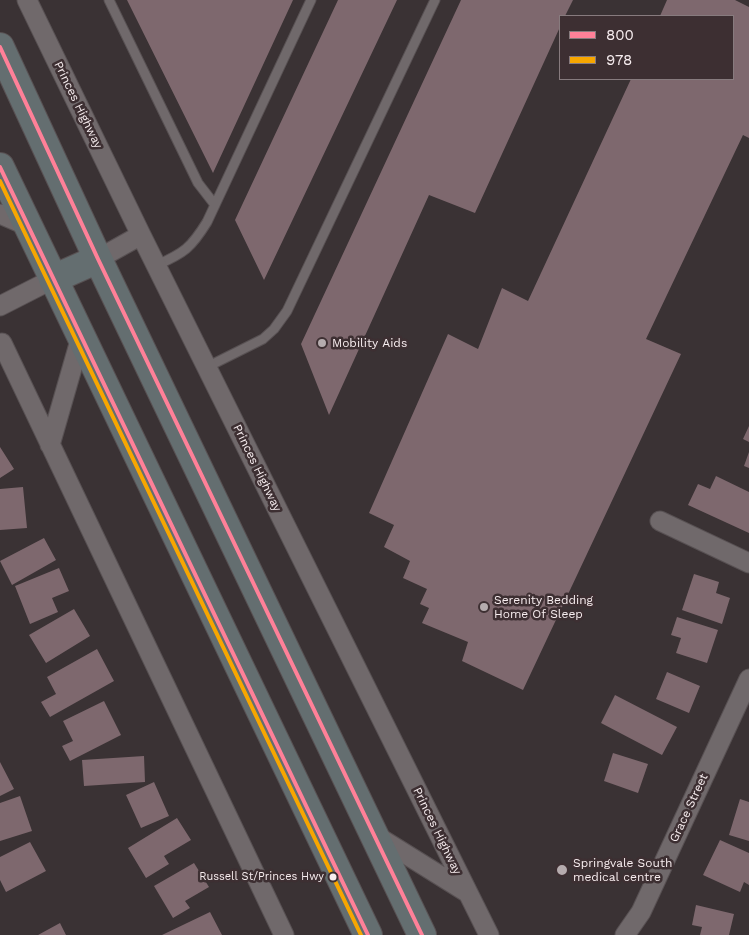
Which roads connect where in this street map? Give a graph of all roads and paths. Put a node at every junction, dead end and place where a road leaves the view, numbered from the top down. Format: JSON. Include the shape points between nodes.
{"nodes":[{"id":1,"x":27,"y":0,"type":"edge"},
{"id":2,"x":109,"y":0,"type":"edge"},
{"id":3,"x":311,"y":0,"type":"edge"},
{"id":4,"x":435,"y":0,"type":"edge"},
{"id":5,"x":0,"y":47,"type":"edge"},
{"id":6,"x":0,"y":167,"type":"edge"},
{"id":7,"x":215,"y":205,"type":"junction"},
{"id":8,"x":0,"y":214,"type":"edge"},
{"id":9,"x":28,"y":226,"type":"junction"},
{"id":10,"x":142,"y":235,"type":"junction"},
{"id":11,"x":98,"y":259,"type":"junction"},
{"id":12,"x":157,"y":266,"type":"junction"},
{"id":13,"x":53,"y":279,"type":"junction"},
{"id":14,"x":0,"y":306,"type":"edge"},
{"id":15,"x":81,"y":337,"type":"junction"},
{"id":16,"x":2,"y":343,"type":"dead end"},
{"id":17,"x":207,"y":367,"type":"junction"},
{"id":18,"x":50,"y":445,"type":"junction"},
{"id":19,"x":660,"y":521,"type":"dead end"},
{"id":20,"x":749,"y":563,"type":"edge"},
{"id":21,"x":749,"y":679,"type":"edge"},
{"id":22,"x":374,"y":835,"type":"junction"},
{"id":23,"x":468,"y":894,"type":"junction"},
{"id":24,"x":284,"y":935,"type":"edge"},
{"id":25,"x":368,"y":935,"type":"edge"},
{"id":26,"x":422,"y":935,"type":"edge"},
{"id":27,"x":489,"y":935,"type":"edge"},
{"id":28,"x":625,"y":935,"type":"edge"}],
"edges":[{"from":1,"to":10,"type":"street","name":"Princes Highway"},
{"from":2,"to":7,"type":"lane","via":[[198,183]]},
{"from":3,"to":7,"type":"lane"},
{"from":4,"to":17,"type":"lane","via":[[286,311],[263,339]]},
{"from":5,"to":11,"type":"highway"},
{"from":6,"to":9,"type":"highway"},
{"from":7,"to":12,"type":"lane","via":[[196,240],[185,251]]},
{"from":8,"to":9,"type":"street"},
{"from":9,"to":13,"type":"highway"},
{"from":10,"to":11,"type":"street"},
{"from":10,"to":12,"type":"street","name":"Princes Highway"},
{"from":11,"to":13,"type":"highway"},
{"from":11,"to":22,"type":"highway"},
{"from":12,"to":17,"type":"street","name":"Princes Highway"},
{"from":13,"to":14,"type":"street"},
{"from":13,"to":15,"type":"highway"},
{"from":15,"to":18,"type":"street"},
{"from":15,"to":25,"type":"highway"},
{"from":16,"to":18,"type":"street"},
{"from":17,"to":23,"type":"street","name":"Princes Highway"},
{"from":18,"to":24,"type":"street"},
{"from":19,"to":20,"type":"street"},
{"from":21,"to":28,"type":"street","name":"Grace Street","via":[[641,912]]},
{"from":22,"to":23,"type":"street"},
{"from":22,"to":26,"type":"highway"},
{"from":23,"to":27,"type":"street","name":"Princes Highway"}]}
